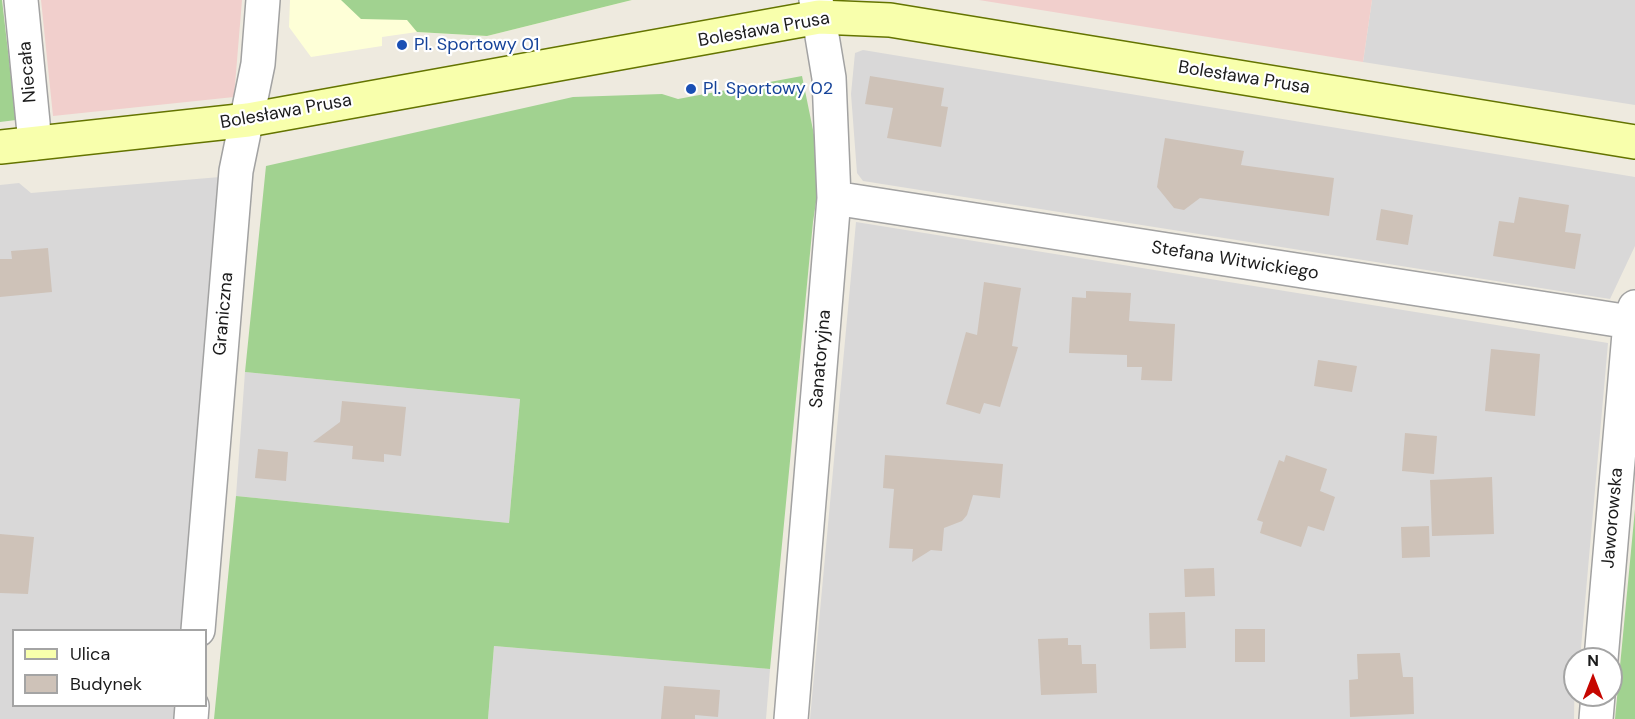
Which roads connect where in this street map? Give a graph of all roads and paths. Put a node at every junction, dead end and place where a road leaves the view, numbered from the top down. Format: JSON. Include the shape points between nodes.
{"nodes":[{"id":1,"x":21,"y":0,"type":"edge"},
{"id":2,"x":263,"y":0,"type":"edge"},
{"id":3,"x":818,"y":9,"type":"edge"},
{"id":4,"x":248,"y":120,"type":"junction"},
{"id":5,"x":1635,"y":142,"type":"edge"},
{"id":6,"x":35,"y":143,"type":"junction"},
{"id":7,"x":0,"y":147,"type":"edge"},
{"id":8,"x":834,"y":198,"type":"junction"},
{"id":9,"x":1633,"y":319,"type":"edge"},
{"id":10,"x":198,"y":629,"type":"edge"},
{"id":11,"x":1602,"y":647,"type":"edge"},
{"id":12,"x":791,"y":719,"type":"edge"}],
"edges":[{"from":1,"to":6,"type":"street","name":"Niecała"},
{"from":2,"to":4,"type":"street","name":"Graniczna"},
{"from":3,"to":4,"type":"street","name":"Bolesława Prusa"},
{"from":3,"to":5,"type":"street","name":"Bolesława Prusa"},
{"from":3,"to":8,"type":"street","name":"Sanatoryjna","via":[[829,78]]},
{"from":4,"to":6,"type":"street","name":"Bolesława Prusa"},
{"from":4,"to":10,"type":"street","name":"Graniczna","via":[[236,171]]},
{"from":6,"to":7,"type":"street","name":"Bolesława Prusa"},
{"from":8,"to":9,"type":"street","name":"Stefana Witwickiego"},
{"from":8,"to":12,"type":"street","name":"Sanatoryjna"},
{"from":9,"to":11,"type":"street","name":"Jaworowska"}]}
